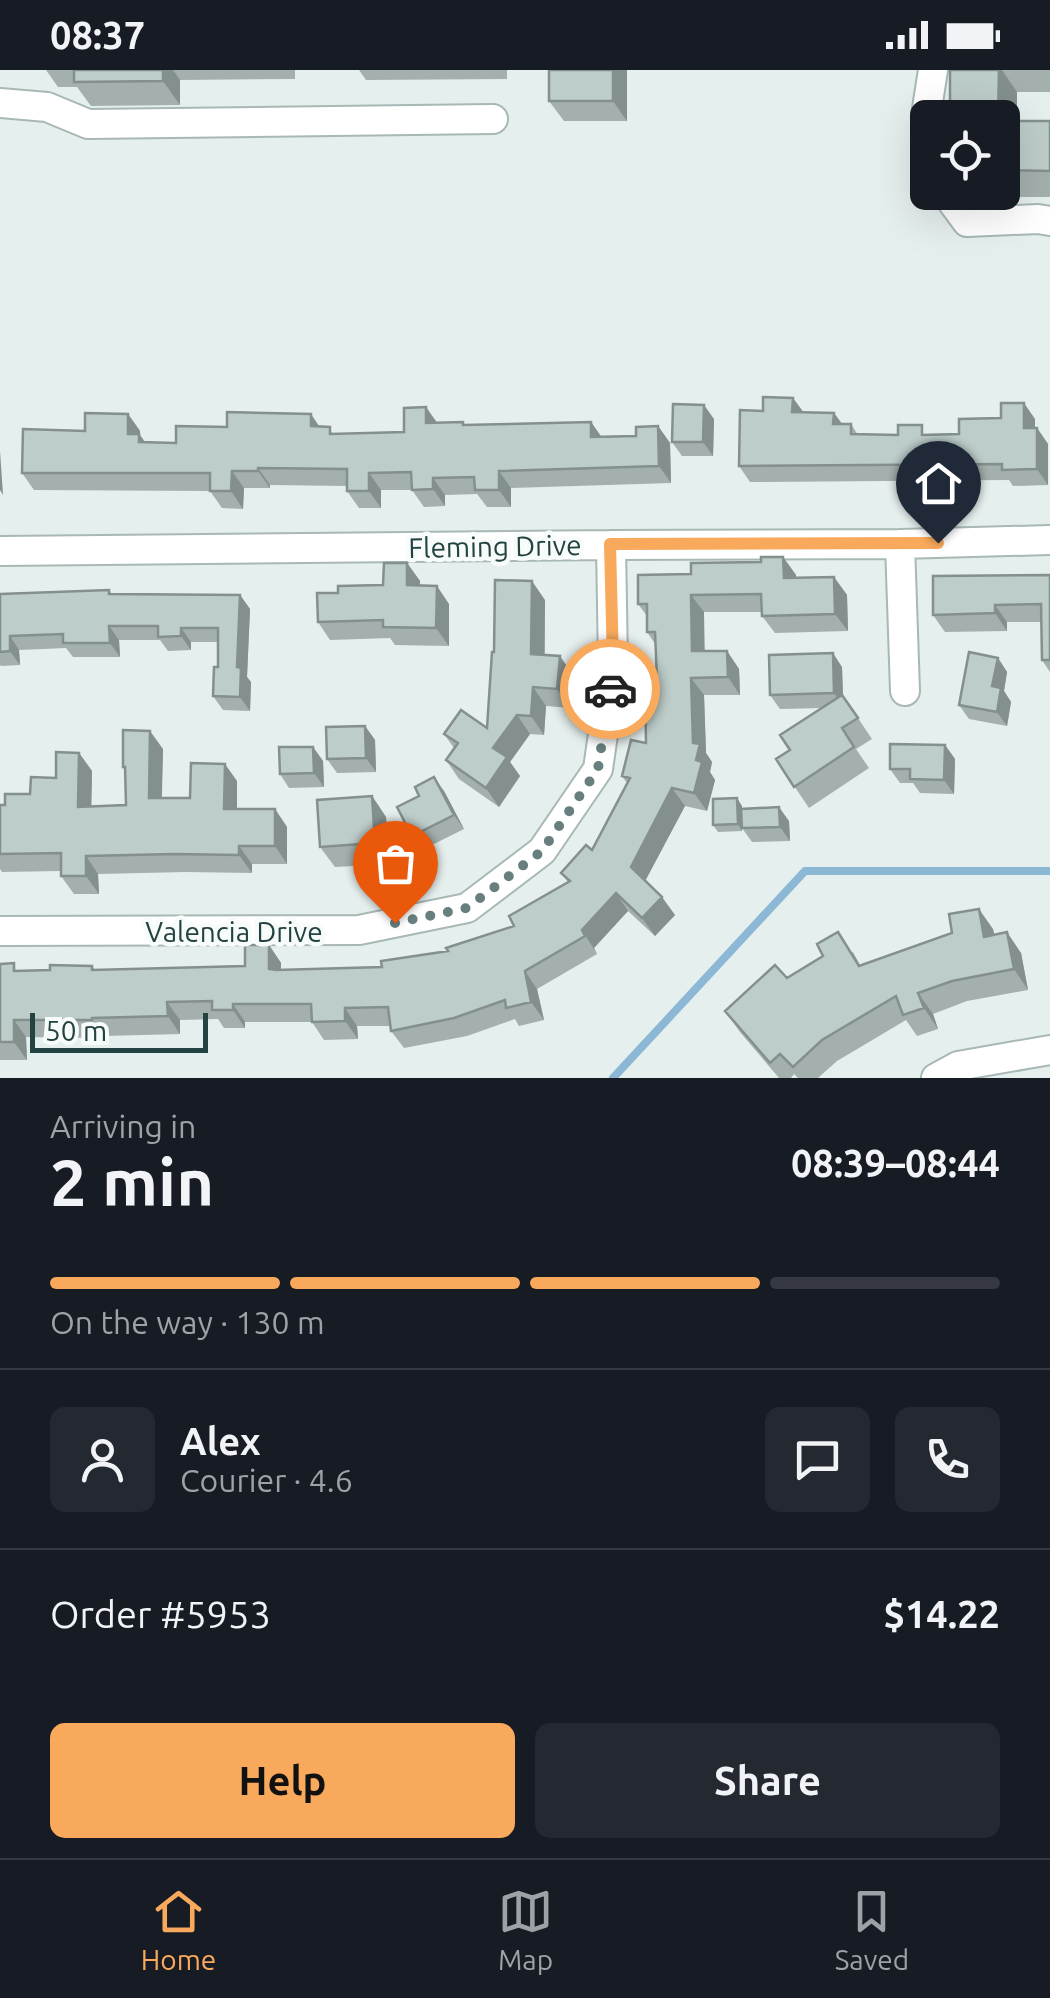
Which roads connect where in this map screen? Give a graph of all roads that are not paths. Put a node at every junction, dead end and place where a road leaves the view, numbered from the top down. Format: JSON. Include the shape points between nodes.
{"nodes":[{"id":1,"x":933,"y":70,"type":"edge"},
{"id":2,"x":928,"y":100,"type":"edge"},
{"id":3,"x":0,"y":103,"type":"edge"},
{"id":4,"x":494,"y":119,"type":"dead end"},
{"id":5,"x":958,"y":210,"type":"edge"},
{"id":6,"x":1050,"y":221,"type":"edge"},
{"id":7,"x":1050,"y":540,"type":"edge"},
{"id":8,"x":610,"y":544,"type":"junction"},
{"id":9,"x":900,"y":544,"type":"junction"},
{"id":10,"x":0,"y":551,"type":"edge"},
{"id":11,"x":905,"y":691,"type":"dead end"},
{"id":12,"x":0,"y":931,"type":"edge"},
{"id":13,"x":1050,"y":1050,"type":"edge"},
{"id":14,"x":936,"y":1078,"type":"edge"}],
"edges":[{"from":1,"to":2,"type":"street"},
{"from":3,"to":4,"type":"street","via":[[47,107],[88,124]]},
{"from":5,"to":6,"type":"street","via":[[967,222]]},
{"from":7,"to":9,"type":"street","name":"Fleming Drive"},
{"from":8,"to":9,"type":"street","name":"Fleming Drive"},
{"from":8,"to":10,"type":"street","name":"Fleming Drive"},
{"from":8,"to":12,"type":"street","name":"Valencia Drive","via":[[613,664],[598,769],[542,851],[467,908],[359,930]]},
{"from":9,"to":11,"type":"street"},
{"from":13,"to":14,"type":"street","via":[[958,1066]]}]}
